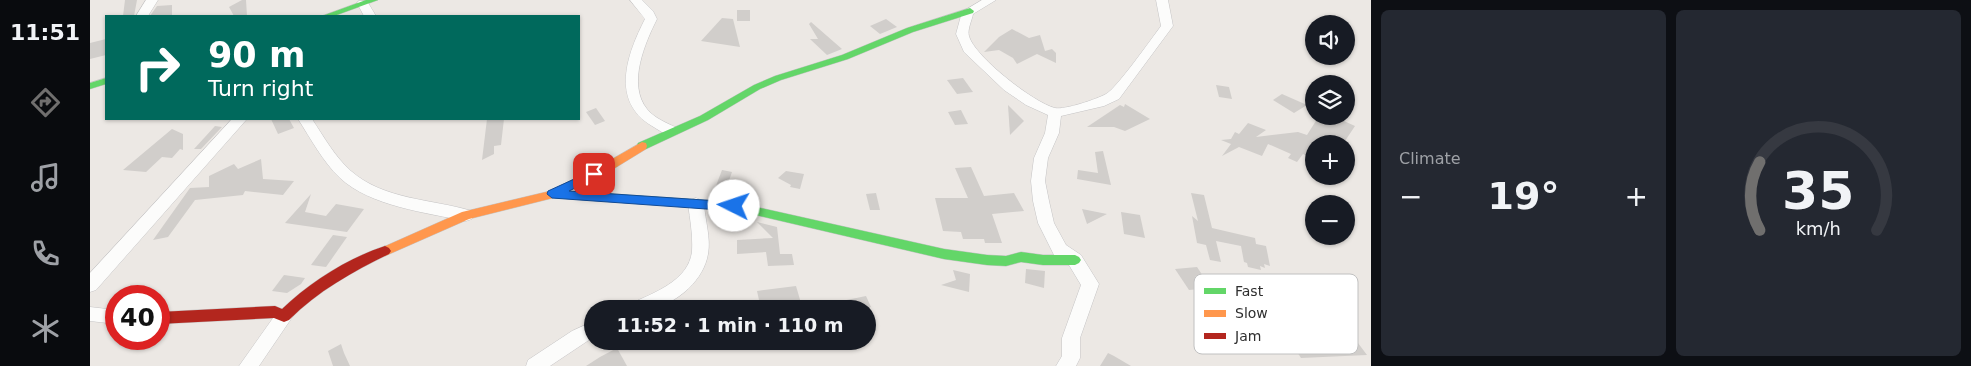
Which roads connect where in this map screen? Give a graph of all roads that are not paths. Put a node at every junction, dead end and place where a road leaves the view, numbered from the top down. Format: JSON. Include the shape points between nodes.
{"nodes":[{"id":1,"x":152,"y":0,"type":"edge"},
{"id":2,"x":636,"y":0,"type":"edge"},
{"id":3,"x":990,"y":0,"type":"edge"},
{"id":4,"x":1162,"y":0,"type":"edge"},
{"id":5,"x":368,"y":1,"type":"edge"},
{"id":6,"x":970,"y":11,"type":"junction"},
{"id":7,"x":143,"y":15,"type":"edge"},
{"id":8,"x":329,"y":15,"type":"edge"},
{"id":9,"x":370,"y":15,"type":"edge"},
{"id":10,"x":105,"y":81,"type":"edge"},
{"id":11,"x":90,"y":86,"type":"edge"},
{"id":12,"x":1054,"y":113,"type":"junction"},
{"id":13,"x":239,"y":120,"type":"edge"},
{"id":14,"x":306,"y":120,"type":"edge"},
{"id":15,"x":672,"y":132,"type":"junction"},
{"id":16,"x":552,"y":194,"type":"junction"},
{"id":17,"x":696,"y":204,"type":"junction"},
{"id":18,"x":466,"y":215,"type":"junction"},
{"id":19,"x":1075,"y":260,"type":"junction"},
{"id":20,"x":90,"y":285,"type":"edge"},
{"id":21,"x":654,"y":300,"type":"edge"},
{"id":22,"x":90,"y":314,"type":"edge"},
{"id":23,"x":105,"y":316,"type":"edge"},
{"id":24,"x":284,"y":316,"type":"junction"},
{"id":25,"x":170,"y":317,"type":"edge"},
{"id":26,"x":584,"y":335,"type":"edge"},
{"id":27,"x":248,"y":366,"type":"edge"},
{"id":28,"x":535,"y":366,"type":"edge"},
{"id":29,"x":1065,"y":366,"type":"edge"}],
"edges":[{"from":1,"to":7,"type":"street"},
{"from":2,"to":15,"type":"street","via":[[651,18],[641,37],[633,73],[635,100],[643,112]]},
{"from":3,"to":6,"type":"street"},
{"from":4,"to":12,"type":"street","via":[[1167,26],[1114,96],[1099,103]]},
{"from":5,"to":8,"type":"street"},
{"from":5,"to":9,"type":"street"},
{"from":6,"to":12,"type":"street","via":[[962,34],[968,49],[1009,87]]},
{"from":6,"to":15,"type":"street","via":[[910,30],[845,58],[778,78]]},
{"from":10,"to":11,"type":"street"},
{"from":12,"to":19,"type":"street","via":[[1052,133],[1041,158],[1038,181],[1041,202],[1046,223],[1060,250]]},
{"from":13,"to":20,"type":"street"},
{"from":14,"to":18,"type":"street","via":[[334,161],[352,180],[386,196]]},
{"from":15,"to":16,"type":"street"},
{"from":16,"to":17,"type":"street"},
{"from":16,"to":18,"type":"street"},
{"from":17,"to":19,"type":"street","via":[[734,206],[944,254],[1006,261],[1021,257]]},
{"from":17,"to":21,"type":"street","via":[[700,252],[695,271],[685,282]]},
{"from":18,"to":24,"type":"street","via":[[357,263],[299,300]]},
{"from":19,"to":29,"type":"street","via":[[1090,284],[1071,338],[1071,358]]},
{"from":22,"to":23,"type":"street"},
{"from":24,"to":25,"type":"street","via":[[274,312]]},
{"from":24,"to":27,"type":"street"},
{"from":26,"to":28,"type":"street"}]}
